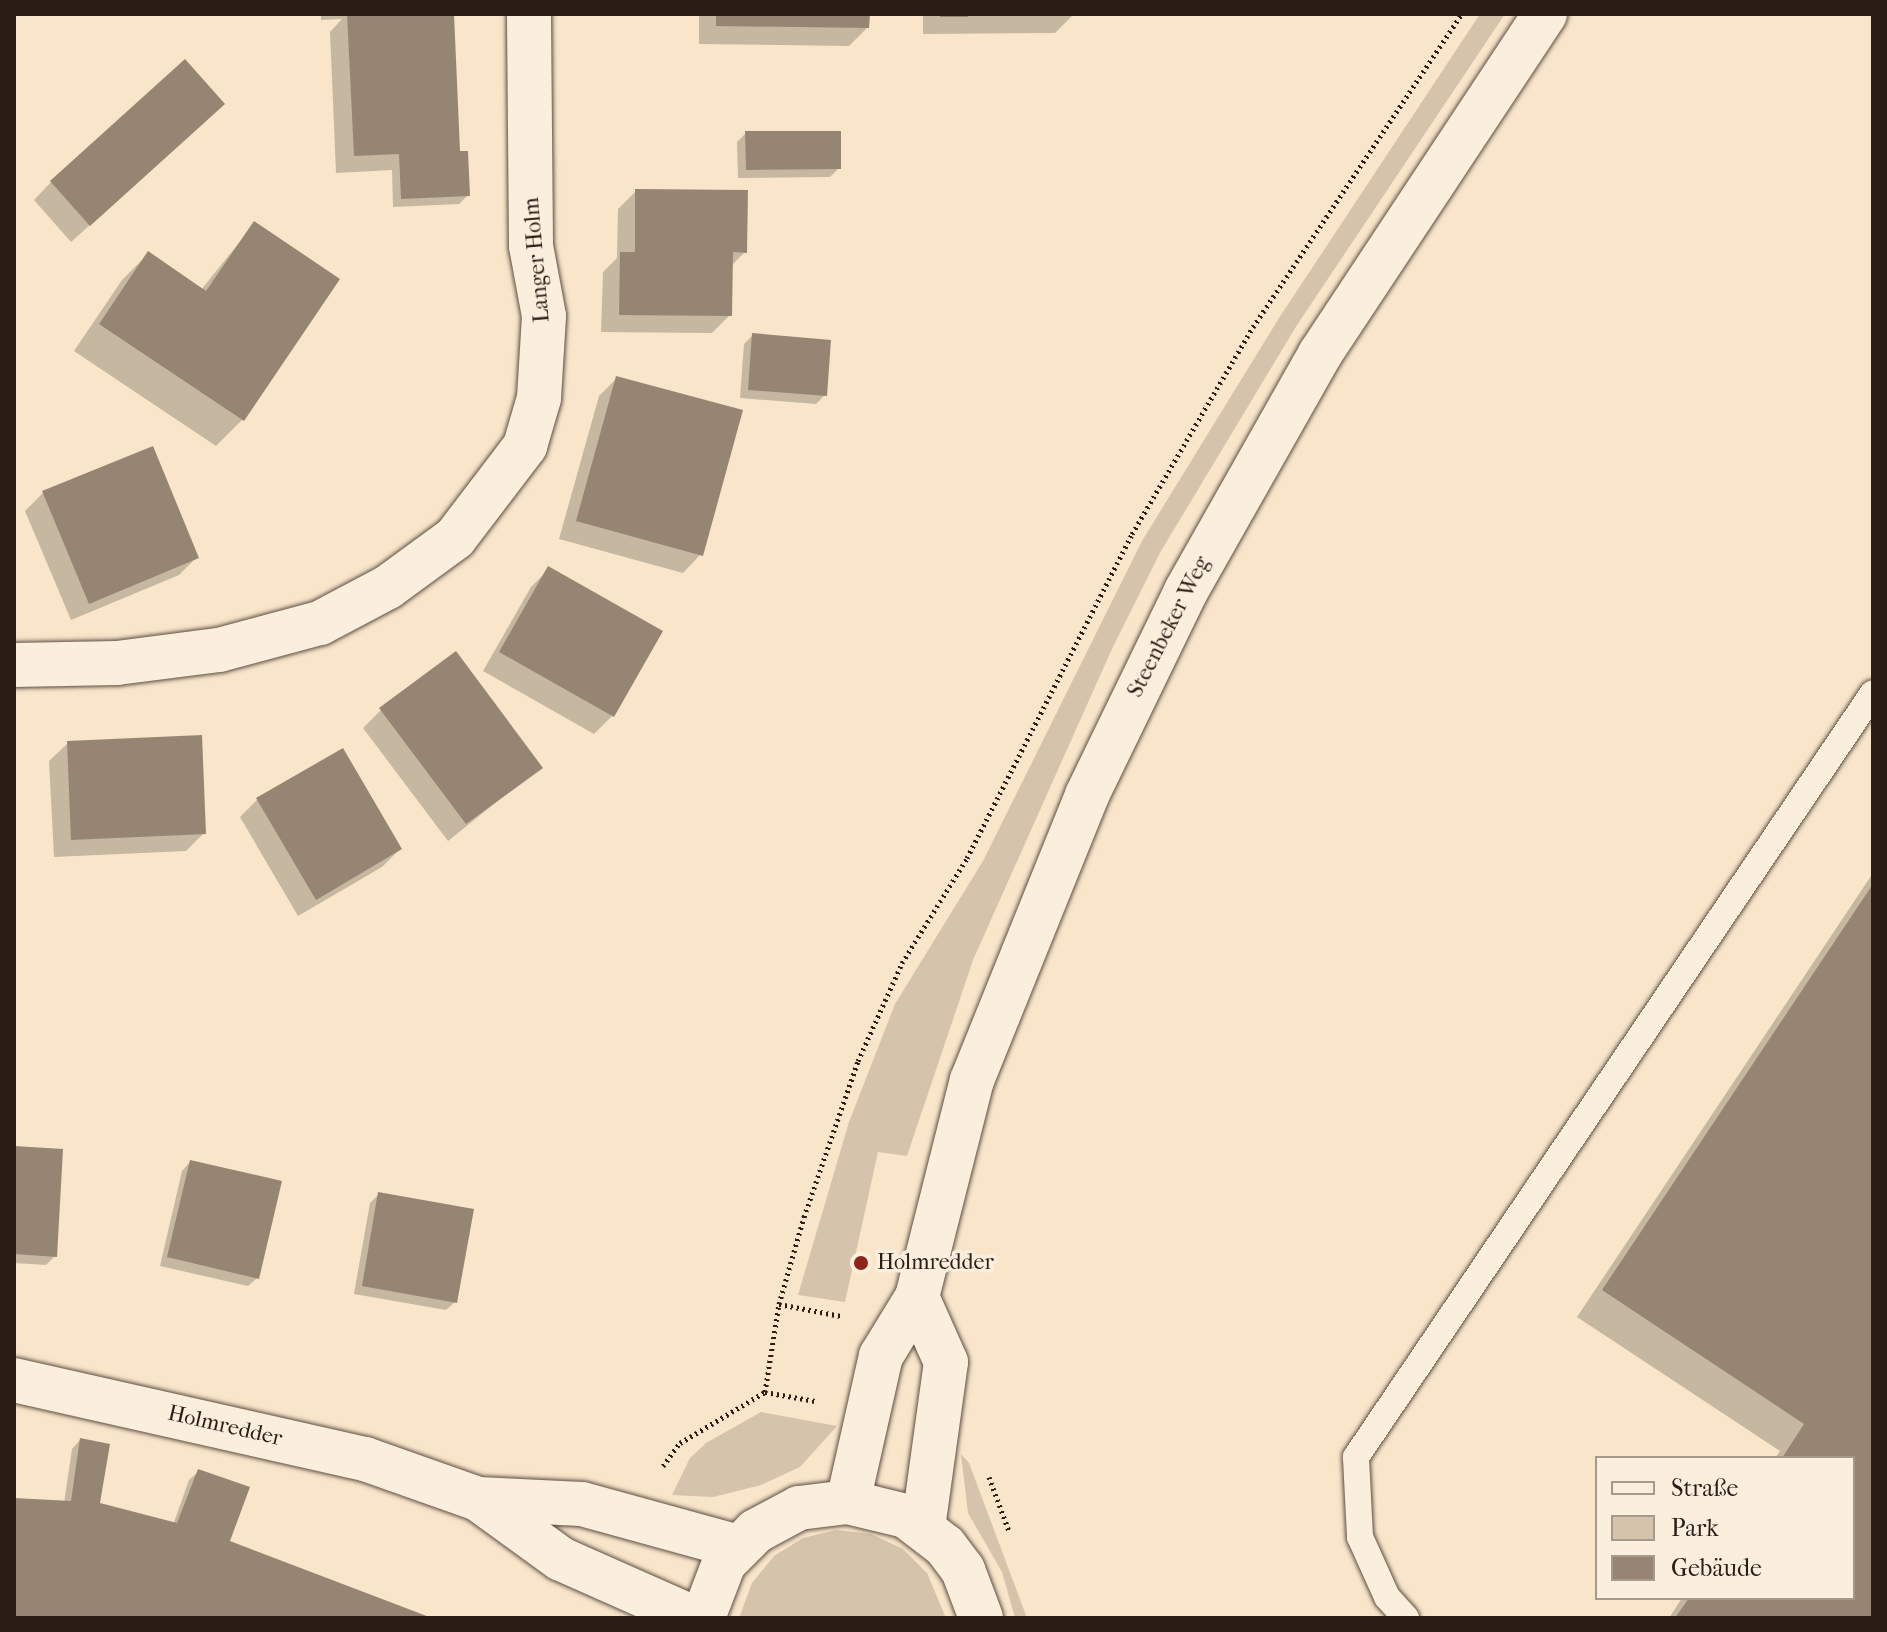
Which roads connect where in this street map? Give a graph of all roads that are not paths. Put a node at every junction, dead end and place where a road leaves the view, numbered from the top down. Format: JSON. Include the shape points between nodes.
{"nodes":[{"id":1,"x":529,"y":14,"type":"edge"},
{"id":2,"x":1545,"y":14,"type":"edge"},
{"id":3,"x":14,"y":665,"type":"edge"},
{"id":4,"x":1873,"y":693,"type":"edge"},
{"id":5,"x":917,"y":1297,"type":"junction"},
{"id":6,"x":14,"y":1380,"type":"edge"},
{"id":7,"x":478,"y":1499,"type":"junction"},
{"id":8,"x":848,"y":1502,"type":"junction"},
{"id":9,"x":923,"y":1527,"type":"junction"},
{"id":10,"x":738,"y":1547,"type":"junction"},
{"id":11,"x":694,"y":1618,"type":"edge"},
{"id":12,"x":703,"y":1618,"type":"edge"},
{"id":13,"x":981,"y":1618,"type":"edge"},
{"id":14,"x":1406,"y":1618,"type":"edge"}],
"edges":[{"from":1,"to":3,"type":"street","name":"Langer Holm","via":[[531,246],[544,316],[539,398],[525,446],[455,538],[388,587],[320,623],[219,650],[117,663]]},
{"from":2,"to":5,"type":"street","name":"Steenbeker Weg","via":[[1320,354],[1237,498],[1135,694],[999,1002],[972,1080]]},
{"from":4,"to":14,"type":"lane","via":[[1356,1457],[1360,1537],[1387,1597]]},
{"from":5,"to":8,"type":"street","name":"Steenbeker Weg","via":[[881,1356]]},
{"from":5,"to":9,"type":"street","via":[[946,1362]]},
{"from":6,"to":7,"type":"street","name":"Holmredder","via":[[365,1459]]},
{"from":7,"to":10,"type":"street","name":"Holmredder","via":[[582,1504]]},
{"from":7,"to":11,"type":"street","name":"Holmredder","via":[[561,1559]]},
{"from":8,"to":9,"type":"street","via":[[887,1509]]},
{"from":8,"to":10,"type":"street","via":[[777,1517]]},
{"from":9,"to":13,"type":"street","via":[[963,1570]]},
{"from":10,"to":12,"type":"street","via":[[714,1582]]}]}
